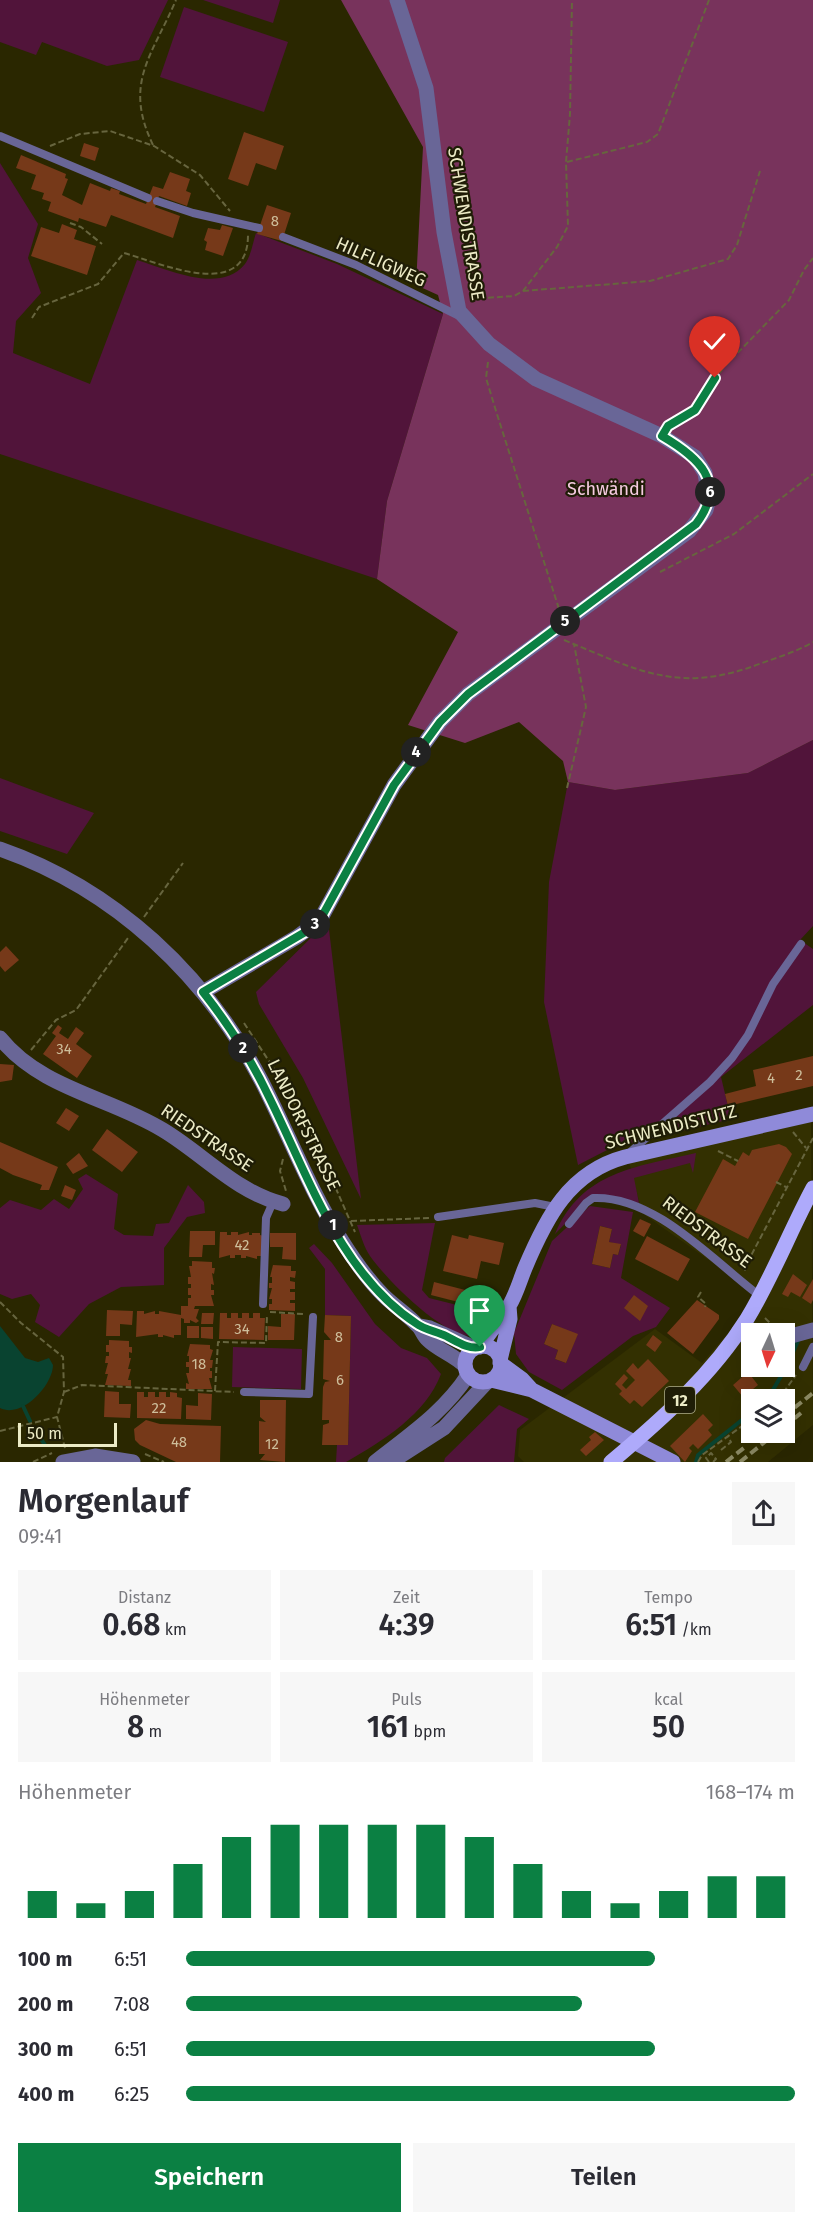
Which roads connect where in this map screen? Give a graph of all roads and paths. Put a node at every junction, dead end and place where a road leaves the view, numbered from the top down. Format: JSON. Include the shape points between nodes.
{"nodes":[{"id":1,"x":176,"y":0,"type":"edge"},
{"id":2,"x":396,"y":0,"type":"edge"},
{"id":3,"x":572,"y":0,"type":"edge"},
{"id":4,"x":709,"y":0,"type":"edge"},
{"id":5,"x":0,"y":136,"type":"edge"},
{"id":6,"x":154,"y":146,"type":"junction"},
{"id":7,"x":35,"y":152,"type":"junction"},
{"id":8,"x":566,"y":162,"type":"junction"},
{"id":9,"x":760,"y":171,"type":"dead end"},
{"id":10,"x":148,"y":198,"type":"dead end"},
{"id":11,"x":157,"y":201,"type":"dead end"},
{"id":12,"x":70,"y":223,"type":"dead end"},
{"id":13,"x":245,"y":225,"type":"junction"},
{"id":14,"x":259,"y":228,"type":"dead end"},
{"id":15,"x":283,"y":237,"type":"dead end"},
{"id":16,"x":102,"y":244,"type":"dead end"},
{"id":17,"x":813,"y":258,"type":"edge"},
{"id":18,"x":523,"y":291,"type":"junction"},
{"id":19,"x":456,"y":299,"type":"junction"},
{"id":20,"x":32,"y":318,"type":"dead end"},
{"id":21,"x":464,"y":319,"type":"junction"},
{"id":22,"x":489,"y":344,"type":"junction"},
{"id":23,"x":662,"y":436,"type":"junction"},
{"id":24,"x":813,"y":474,"type":"edge"},
{"id":25,"x":651,"y":575,"type":"dead end"},
{"id":26,"x":563,"y":622,"type":"junction"},
{"id":27,"x":547,"y":633,"type":"junction"},
{"id":28,"x":813,"y":642,"type":"edge"},
{"id":29,"x":574,"y":644,"type":"junction"},
{"id":30,"x":567,"y":788,"type":"dead end"},
{"id":31,"x":0,"y":849,"type":"edge"},
{"id":32,"x":183,"y":863,"type":"dead end"},
{"id":33,"x":162,"y":892,"type":"dead end"},
{"id":34,"x":801,"y":944,"type":"dead end"},
{"id":35,"x":111,"y":962,"type":"dead end"},
{"id":36,"x":203,"y":992,"type":"junction"},
{"id":37,"x":244,"y":1022,"type":"dead end"},
{"id":38,"x":0,"y":1038,"type":"edge"},
{"id":39,"x":22,"y":1060,"type":"junction"},
{"id":40,"x":813,"y":1114,"type":"edge"},
{"id":41,"x":794,"y":1134,"type":"dead end"},
{"id":42,"x":813,"y":1138,"type":"edge"},
{"id":43,"x":316,"y":1143,"type":"junction"},
{"id":44,"x":310,"y":1145,"type":"dead end"},
{"id":45,"x":715,"y":1146,"type":"dead end"},
{"id":46,"x":806,"y":1149,"type":"junction"},
{"id":47,"x":286,"y":1155,"type":"dead end"},
{"id":48,"x":625,"y":1157,"type":"junction"},
{"id":49,"x":738,"y":1161,"type":"dead end"},
{"id":50,"x":776,"y":1182,"type":"dead end"},
{"id":51,"x":786,"y":1187,"type":"junction"},
{"id":52,"x":813,"y":1188,"type":"edge"},
{"id":53,"x":278,"y":1203,"type":"junction"},
{"id":54,"x":550,"y":1205,"type":"junction"},
{"id":55,"x":438,"y":1217,"type":"joint"},
{"id":56,"x":351,"y":1221,"type":"junction"},
{"id":57,"x":568,"y":1224,"type":"dead end"},
{"id":58,"x":356,"y":1237,"type":"dead end"},
{"id":59,"x":747,"y":1272,"type":"dead end"},
{"id":60,"x":701,"y":1292,"type":"dead end"},
{"id":61,"x":760,"y":1296,"type":"junction"},
{"id":62,"x":0,"y":1302,"type":"edge"},
{"id":63,"x":263,"y":1304,"type":"dead end"},
{"id":64,"x":509,"y":1306,"type":"junction"},
{"id":65,"x":705,"y":1307,"type":"dead end"},
{"id":66,"x":762,"y":1315,"type":"dead end"},
{"id":67,"x":313,"y":1317,"type":"joint"},
{"id":68,"x":749,"y":1323,"type":"edge"},
{"id":69,"x":771,"y":1323,"type":"edge"},
{"id":70,"x":419,"y":1326,"type":"junction"},
{"id":71,"x":813,"y":1330,"type":"edge"},
{"id":72,"x":795,"y":1335,"type":"edge"},
{"id":73,"x":741,"y":1337,"type":"edge"},
{"id":74,"x":813,"y":1347,"type":"edge"},
{"id":75,"x":477,"y":1348,"type":"junction"},
{"id":76,"x":500,"y":1361,"type":"junction"},
{"id":77,"x":803,"y":1366,"type":"joint"},
{"id":78,"x":466,"y":1370,"type":"junction"},
{"id":79,"x":489,"y":1381,"type":"junction"},
{"id":80,"x":786,"y":1389,"type":"edge"},
{"id":81,"x":532,"y":1390,"type":"junction"},
{"id":82,"x":64,"y":1392,"type":"junction"},
{"id":83,"x":215,"y":1392,"type":"junction"},
{"id":84,"x":244,"y":1392,"type":"joint"},
{"id":85,"x":57,"y":1417,"type":"junction"},
{"id":86,"x":741,"y":1426,"type":"edge"},
{"id":87,"x":0,"y":1431,"type":"edge"},
{"id":88,"x":727,"y":1436,"type":"junction"},
{"id":89,"x":721,"y":1450,"type":"dead end"},
{"id":90,"x":714,"y":1457,"type":"dead end"},
{"id":91,"x":66,"y":1461,"type":"edge"},
{"id":92,"x":133,"y":1462,"type":"edge"},
{"id":93,"x":375,"y":1462,"type":"edge"},
{"id":94,"x":391,"y":1462,"type":"edge"},
{"id":95,"x":611,"y":1462,"type":"edge"},
{"id":96,"x":673,"y":1462,"type":"edge"},
{"id":97,"x":698,"y":1462,"type":"edge"},
{"id":98,"x":710,"y":1462,"type":"edge"}],
"edges":[{"from":1,"to":6,"type":"path","via":[[139,85],[144,126]]},
{"from":2,"to":19,"type":"street","name":"SCHWENDISTRASSE","via":[[426,88]]},
{"from":3,"to":8,"type":"path"},
{"from":4,"to":8,"type":"path","via":[[658,134],[647,142]]},
{"from":5,"to":7,"type":"lane"},
{"from":6,"to":7,"type":"path","via":[[110,131],[80,134]]},
{"from":6,"to":13,"type":"path","via":[[200,175]]},
{"from":7,"to":10,"type":"lane"},
{"from":8,"to":18,"type":"path","via":[[568,226]]},
{"from":9,"to":18,"type":"path","via":[[737,245],[728,259],[650,281]]},
{"from":11,"to":13,"type":"lane"},
{"from":12,"to":16,"type":"path"},
{"from":13,"to":14,"type":"lane"},
{"from":13,"to":20,"type":"path","via":[[248,243],[243,259],[231,270],[198,274],[124,253],[98,284],[39,307]]},
{"from":15,"to":21,"type":"lane","name":"HILFLIGWEG","via":[[356,265]]},
{"from":17,"to":23,"type":"path","via":[[789,300],[723,368],[695,410],[668,426]]},
{"from":18,"to":19,"type":"path","via":[[514,296]]},
{"from":19,"to":21,"type":"street","name":"SCHWENDISTRASSE"},
{"from":21,"to":22,"type":"street","name":"SCHWENDISTRASSE"},
{"from":22,"to":23,"type":"street","name":"SCHWENDISTRASSE","via":[[536,379]]},
{"from":22,"to":26,"type":"path","via":[[486,378]]},
{"from":23,"to":26,"type":"street","name":"SCHWENDISTRASSE","via":[[701,464],[710,492],[706,510],[679,539]]},
{"from":24,"to":25,"type":"path","via":[[734,534]]},
{"from":26,"to":27,"type":"street","name":"SCHWENDISTRASSE"},
{"from":27,"to":29,"type":"path"},
{"from":27,"to":36,"type":"street","name":"SCHWENDISTRASSE","via":[[468,694],[434,730],[394,785],[320,920]]},
{"from":28,"to":29,"type":"path","via":[[737,673],[689,679],[648,674]]},
{"from":29,"to":30,"type":"path","via":[[586,706]]},
{"from":31,"to":36,"type":"street","name":"LANDORFSTRASSE","via":[[57,873],[111,907],[165,951]]},
{"from":32,"to":33,"type":"path"},
{"from":34,"to":48,"type":"lane","via":[[773,984],[732,1058]]},
{"from":35,"to":39,"type":"path","via":[[76,1010],[56,1020]]},
{"from":36,"to":70,"type":"street","name":"LANDORFSTRASSE","via":[[249,1059],[341,1240],[374,1285]]},
{"from":37,"to":43,"type":"path"},
{"from":38,"to":39,"type":"street","name":"RIEDSTRASSE"},
{"from":39,"to":53,"type":"street","name":"RIEDSTRASSE","via":[[58,1083],[153,1124],[238,1184]]},
{"from":40,"to":48,"type":"main road","name":"SCHWENDISTUTZ"},
{"from":41,"to":46,"type":"path"},
{"from":42,"to":46,"type":"path"},
{"from":43,"to":44,"type":"path"},
{"from":43,"to":56,"type":"path"},
{"from":45,"to":49,"type":"path"},
{"from":46,"to":51,"type":"path"},
{"from":47,"to":53,"type":"path","name":"RIEDSTRASSE","via":[[280,1168],[288,1201]]},
{"from":48,"to":54,"type":"main road","name":"SCHWENDISTUTZ","via":[[586,1174]]},
{"from":50,"to":51,"type":"path"},
{"from":51,"to":59,"type":"path","via":[[745,1267]]},
{"from":52,"to":61,"type":"main road","number":"12"},
{"from":53,"to":63,"type":"lane","via":[[266,1218]]},
{"from":54,"to":55,"type":"lane"},
{"from":54,"to":64,"type":"main road","name":"SCHWENDISTUTZ"},
{"from":55,"to":56,"type":"path"},
{"from":56,"to":58,"type":"path"},
{"from":57,"to":61,"type":"lane","name":"RIEDSTRASSE","via":[[593,1198],[630,1203],[671,1226]]},
{"from":60,"to":65,"type":"path","via":[[698,1298]]},
{"from":61,"to":68,"type":"main road","number":"12"},
{"from":62,"to":82,"type":"path","via":[[63,1357]]},
{"from":64,"to":75,"type":"main road","name":"SCHWENDISTUTZ"},
{"from":64,"to":76,"type":"main road","name":"SCHWENDISTUTZ","via":[[510,1319]]},
{"from":66,"to":69,"type":"path"},
{"from":67,"to":83,"type":"path","via":[[267,1312],[266,1344],[218,1342]]},
{"from":67,"to":84,"type":"lane","via":[[309,1394]]},
{"from":70,"to":75,"type":"street","name":"LANDORFSTRASSE"},
{"from":70,"to":78,"type":"street","name":"LANDORFSTRASSE","via":[[427,1339]]},
{"from":71,"to":72,"type":"street"},
{"from":73,"to":95,"type":"main road","number":"12","via":[[686,1394]]},
{"from":74,"to":77,"type":"lane"},
{"from":75,"to":76,"type":"main road","via":[[491,1349]]},
{"from":75,"to":78,"type":"main road","via":[[467,1356]]},
{"from":76,"to":79,"type":"main road","via":[[498,1373]]},
{"from":76,"to":81,"type":"main road"},
{"from":77,"to":80,"type":"path"},
{"from":78,"to":79,"type":"main road","via":[[476,1381]]},
{"from":78,"to":93,"type":"street","via":[[458,1392]]},
{"from":79,"to":81,"type":"main road"},
{"from":79,"to":94,"type":"street","via":[[444,1428]]},
{"from":81,"to":96,"type":"main road"},
{"from":82,"to":83,"type":"path","via":[[82,1386]]},
{"from":82,"to":85,"type":"path"},
{"from":83,"to":84,"type":"path"},
{"from":85,"to":87,"type":"path"},
{"from":85,"to":91,"type":"path"},
{"from":86,"to":88,"type":"path"},
{"from":88,"to":89,"type":"path","via":[[731,1442]]},
{"from":88,"to":97,"type":"path"},
{"from":90,"to":98,"type":"path"},
{"from":91,"to":92,"type":"street","via":[[95,1456]]}]}
